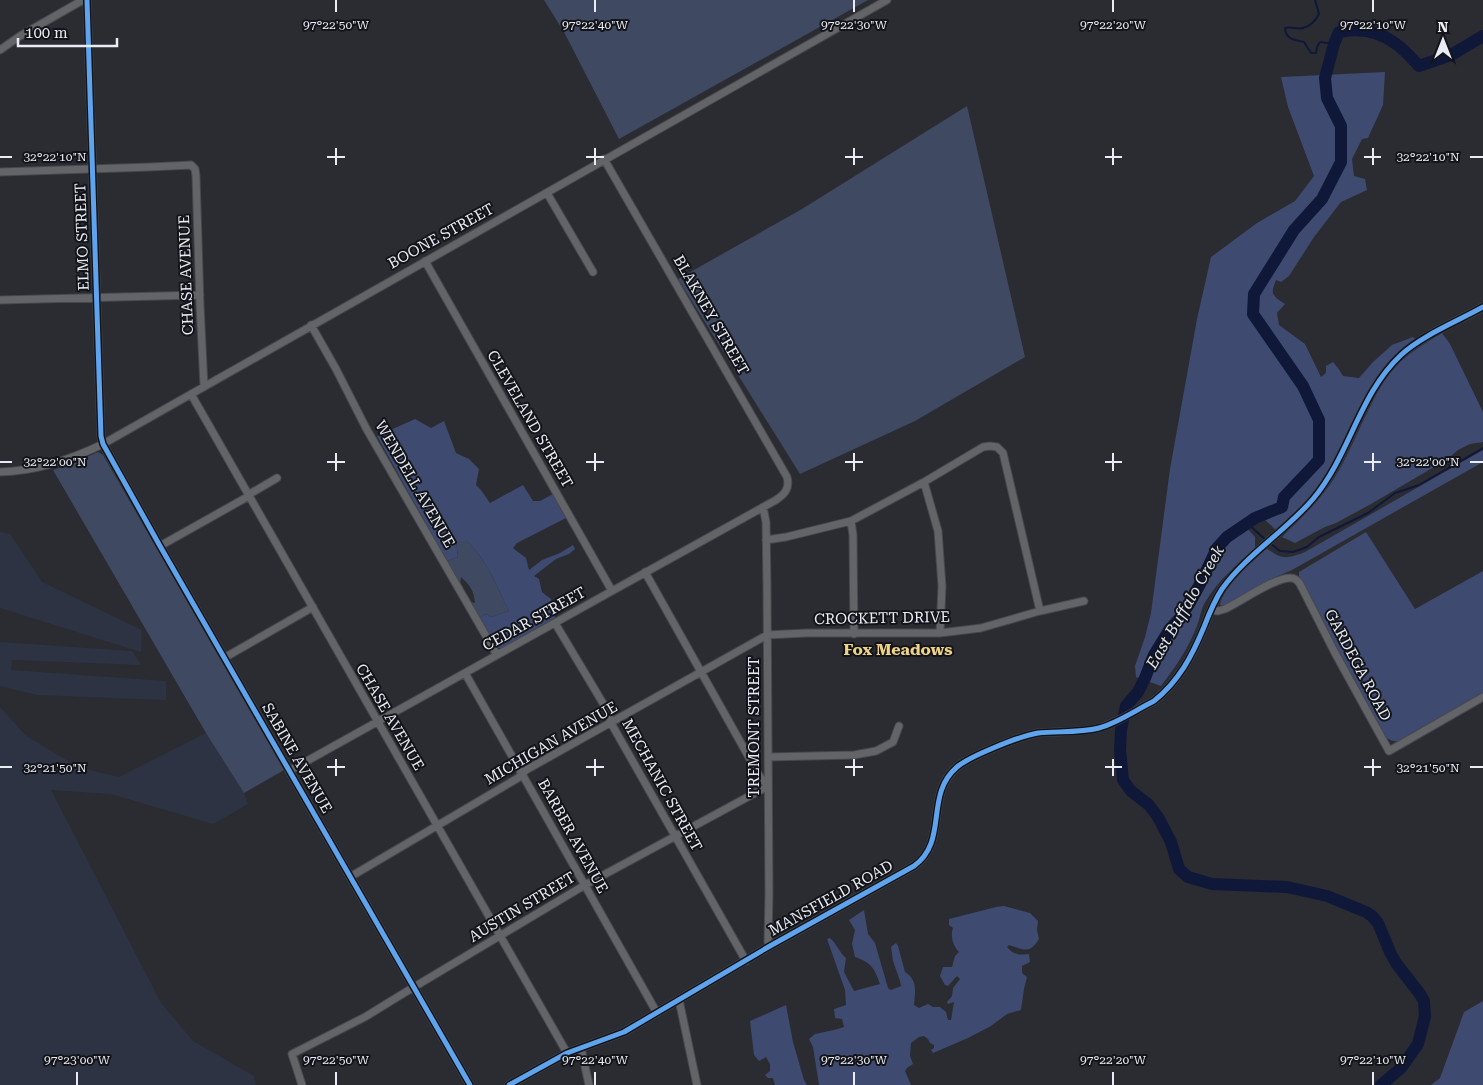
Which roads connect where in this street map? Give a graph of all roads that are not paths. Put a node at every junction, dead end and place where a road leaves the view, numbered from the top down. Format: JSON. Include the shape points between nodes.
{"nodes":[{"id":1,"x":85,"y":0,"type":"edge"},
{"id":2,"x":887,"y":0,"type":"edge"},
{"id":3,"x":0,"y":50,"type":"edge"},
{"id":4,"x":604,"y":159,"type":"junction"},
{"id":5,"x":93,"y":169,"type":"junction"},
{"id":6,"x":0,"y":172,"type":"edge"},
{"id":7,"x":547,"y":192,"type":"junction"},
{"id":8,"x":425,"y":261,"type":"junction"},
{"id":9,"x":593,"y":272,"type":"dead end"},
{"id":10,"x":200,"y":295,"type":"junction"},
{"id":11,"x":97,"y":298,"type":"junction"},
{"id":12,"x":0,"y":300,"type":"edge"},
{"id":13,"x":1483,"y":307,"type":"edge"},
{"id":14,"x":311,"y":326,"type":"junction"},
{"id":15,"x":204,"y":386,"type":"junction"},
{"id":16,"x":191,"y":394,"type":"junction"},
{"id":17,"x":103,"y":444,"type":"junction"},
{"id":18,"x":0,"y":472,"type":"edge"},
{"id":19,"x":278,"y":478,"type":"dead end"},
{"id":20,"x":924,"y":482,"type":"junction"},
{"id":21,"x":788,"y":486,"type":"joint"},
{"id":22,"x":249,"y":495,"type":"junction"},
{"id":23,"x":763,"y":507,"type":"junction"},
{"id":24,"x":850,"y":521,"type":"junction"},
{"id":25,"x":766,"y":540,"type":"junction"},
{"id":26,"x":160,"y":546,"type":"junction"},
{"id":27,"x":645,"y":572,"type":"junction"},
{"id":28,"x":612,"y":591,"type":"junction"},
{"id":29,"x":1084,"y":601,"type":"dead end"},
{"id":30,"x":313,"y":607,"type":"junction"},
{"id":31,"x":1211,"y":610,"type":"junction"},
{"id":32,"x":1040,"y":611,"type":"junction"},
{"id":33,"x":555,"y":623,"type":"junction"},
{"id":34,"x":940,"y":633,"type":"junction"},
{"id":35,"x":854,"y":634,"type":"junction"},
{"id":36,"x":767,"y":635,"type":"junction"},
{"id":37,"x":497,"y":655,"type":"junction"},
{"id":38,"x":224,"y":658,"type":"junction"},
{"id":39,"x":701,"y":672,"type":"junction"},
{"id":40,"x":465,"y":673,"type":"junction"},
{"id":41,"x":1483,"y":697,"type":"edge"},
{"id":42,"x":378,"y":722,"type":"junction"},
{"id":43,"x":611,"y":723,"type":"junction"},
{"id":44,"x":899,"y":726,"type":"dead end"},
{"id":45,"x":768,"y":757,"type":"junction"},
{"id":46,"x":289,"y":772,"type":"junction"},
{"id":47,"x":522,"y":774,"type":"junction"},
{"id":48,"x":768,"y":786,"type":"junction"},
{"id":49,"x":437,"y":826,"type":"junction"},
{"id":50,"x":675,"y":836,"type":"junction"},
{"id":51,"x":350,"y":877,"type":"junction"},
{"id":52,"x":586,"y":885,"type":"junction"},
{"id":53,"x":500,"y":935,"type":"junction"},
{"id":54,"x":770,"y":946,"type":"junction"},
{"id":55,"x":746,"y":961,"type":"junction"},
{"id":56,"x":414,"y":987,"type":"junction"},
{"id":57,"x":679,"y":1000,"type":"junction"},
{"id":58,"x":657,"y":1013,"type":"junction"},
{"id":59,"x":581,"y":1048,"type":"junction"},
{"id":60,"x":567,"y":1053,"type":"junction"},
{"id":61,"x":302,"y":1085,"type":"edge"},
{"id":62,"x":470,"y":1085,"type":"edge"},
{"id":63,"x":509,"y":1085,"type":"edge"},
{"id":64,"x":589,"y":1085,"type":"edge"},
{"id":65,"x":697,"y":1085,"type":"edge"}],
"edges":[{"from":1,"to":3,"type":"street"},
{"from":1,"to":5,"type":"street","name":"ELMO STREET"},
{"from":2,"to":4,"type":"street","name":"BOONE STREET"},
{"from":4,"to":7,"type":"street","name":"BOONE STREET"},
{"from":4,"to":21,"type":"street","name":"BLAKNEY STREET","via":[[787,477]]},
{"from":5,"to":6,"type":"street"},
{"from":5,"to":10,"type":"street","name":"CHASE AVENUE","via":[[191,165],[195,169]]},
{"from":5,"to":11,"type":"street","name":"ELMO STREET"},
{"from":7,"to":8,"type":"street","name":"BOONE STREET"},
{"from":7,"to":9,"type":"street"},
{"from":8,"to":14,"type":"street","name":"BOONE STREET"},
{"from":8,"to":28,"type":"street","name":"CLEVELAND STREET"},
{"from":10,"to":11,"type":"street"},
{"from":10,"to":15,"type":"street","name":"CHASE AVENUE"},
{"from":11,"to":12,"type":"street"},
{"from":11,"to":17,"type":"street","name":"ELMO STREET"},
{"from":13,"to":31,"type":"street","via":[[1418,342],[1388,368],[1374,388],[1328,479],[1305,508],[1231,578]]},
{"from":14,"to":15,"type":"street","name":"BOONE STREET"},
{"from":14,"to":37,"type":"street","name":"WENDELL AVENUE"},
{"from":15,"to":16,"type":"street","name":"BOONE STREET"},
{"from":16,"to":17,"type":"street","name":"BOONE STREET"},
{"from":16,"to":22,"type":"street","name":"CHASE AVENUE"},
{"from":17,"to":18,"type":"street","name":"BOONE STREET","via":[[56,464]]},
{"from":17,"to":26,"type":"street","name":"SABINE AVENUE"},
{"from":19,"to":22,"type":"street"},
{"from":20,"to":24,"type":"street"},
{"from":20,"to":32,"type":"street","via":[[982,447],[997,447],[1003,454]]},
{"from":20,"to":34,"type":"street","via":[[938,532],[942,586]]},
{"from":21,"to":23,"type":"street","name":"CEDAR STREET","via":[[782,496]]},
{"from":22,"to":26,"type":"street"},
{"from":22,"to":30,"type":"street","name":"CHASE AVENUE"},
{"from":23,"to":25,"type":"street","name":"TREMONT STREET"},
{"from":23,"to":27,"type":"street","name":"CEDAR STREET"},
{"from":24,"to":25,"type":"street"},
{"from":24,"to":35,"type":"street","via":[[853,535]]},
{"from":25,"to":36,"type":"street","name":"TREMONT STREET"},
{"from":26,"to":38,"type":"street","name":"SABINE AVENUE"},
{"from":27,"to":28,"type":"street","name":"CEDAR STREET"},
{"from":27,"to":39,"type":"street"},
{"from":28,"to":33,"type":"street","name":"CEDAR STREET"},
{"from":29,"to":32,"type":"street","name":"CROCKETT DRIVE"},
{"from":30,"to":38,"type":"street"},
{"from":30,"to":42,"type":"street","name":"CHASE AVENUE"},
{"from":31,"to":41,"type":"street","name":"GARDEGA ROAD","via":[[1225,609],[1278,580],[1291,578],[1297,581],[1389,751]]},
{"from":31,"to":54,"type":"street","name":"MANSFIELD ROAD","via":[[1184,670],[1154,701],[1113,723],[1090,730],[1034,734],[968,760],[946,780],[939,798],[932,842],[923,860]]},
{"from":32,"to":34,"type":"street","name":"CROCKETT DRIVE","via":[[980,628]]},
{"from":33,"to":37,"type":"street","name":"CEDAR STREET"},
{"from":33,"to":43,"type":"street","name":"MECHANIC STREET","via":[[607,710]]},
{"from":34,"to":35,"type":"street","name":"CROCKETT DRIVE"},
{"from":35,"to":36,"type":"street","name":"CROCKETT DRIVE"},
{"from":36,"to":39,"type":"street","name":"MICHIGAN AVENUE"},
{"from":36,"to":45,"type":"street","name":"TREMONT STREET"},
{"from":37,"to":40,"type":"street","name":"CEDAR STREET"},
{"from":38,"to":46,"type":"street","name":"SABINE AVENUE"},
{"from":39,"to":43,"type":"street","name":"MICHIGAN AVENUE"},
{"from":39,"to":48,"type":"street"},
{"from":40,"to":42,"type":"street","name":"CEDAR STREET"},
{"from":40,"to":47,"type":"street","name":"BARBER AVENUE"},
{"from":42,"to":46,"type":"street","name":"CEDAR STREET"},
{"from":42,"to":49,"type":"street","name":"CHASE AVENUE"},
{"from":43,"to":47,"type":"street","name":"MICHIGAN AVENUE"},
{"from":43,"to":50,"type":"street","name":"MECHANIC STREET"},
{"from":44,"to":45,"type":"street","via":[[893,742],[876,751],[854,755]]},
{"from":45,"to":48,"type":"street","name":"TREMONT STREET"},
{"from":46,"to":51,"type":"street","name":"SABINE AVENUE"},
{"from":47,"to":49,"type":"street","name":"MICHIGAN AVENUE"},
{"from":47,"to":52,"type":"street","name":"BARBER AVENUE"},
{"from":48,"to":50,"type":"street","name":"AUSTIN STREET"},
{"from":48,"to":54,"type":"street","name":"TREMONT STREET"},
{"from":49,"to":51,"type":"street","name":"MICHIGAN AVENUE"},
{"from":49,"to":53,"type":"street","name":"CHASE AVENUE"},
{"from":50,"to":52,"type":"street","name":"AUSTIN STREET"},
{"from":50,"to":55,"type":"street","name":"MECHANIC STREET"},
{"from":51,"to":56,"type":"street","name":"SABINE AVENUE"},
{"from":52,"to":53,"type":"street","name":"AUSTIN STREET"},
{"from":52,"to":58,"type":"street","name":"BARBER AVENUE"},
{"from":53,"to":56,"type":"street","name":"AUSTIN STREET"},
{"from":53,"to":60,"type":"street","name":"CHASE AVENUE"},
{"from":54,"to":55,"type":"street","name":"MANSFIELD ROAD"},
{"from":55,"to":57,"type":"street","name":"MANSFIELD ROAD"},
{"from":56,"to":61,"type":"street","name":"AUSTIN STREET","via":[[365,1017],[292,1054]]},
{"from":56,"to":62,"type":"street","name":"SABINE AVENUE"},
{"from":57,"to":58,"type":"street","name":"MANSFIELD ROAD"},
{"from":57,"to":65,"type":"street"},
{"from":58,"to":59,"type":"street","name":"MANSFIELD ROAD","via":[[624,1032]]},
{"from":59,"to":60,"type":"street","name":"MANSFIELD ROAD"},
{"from":59,"to":64,"type":"street"},
{"from":60,"to":63,"type":"street","name":"MANSFIELD ROAD"}]}
